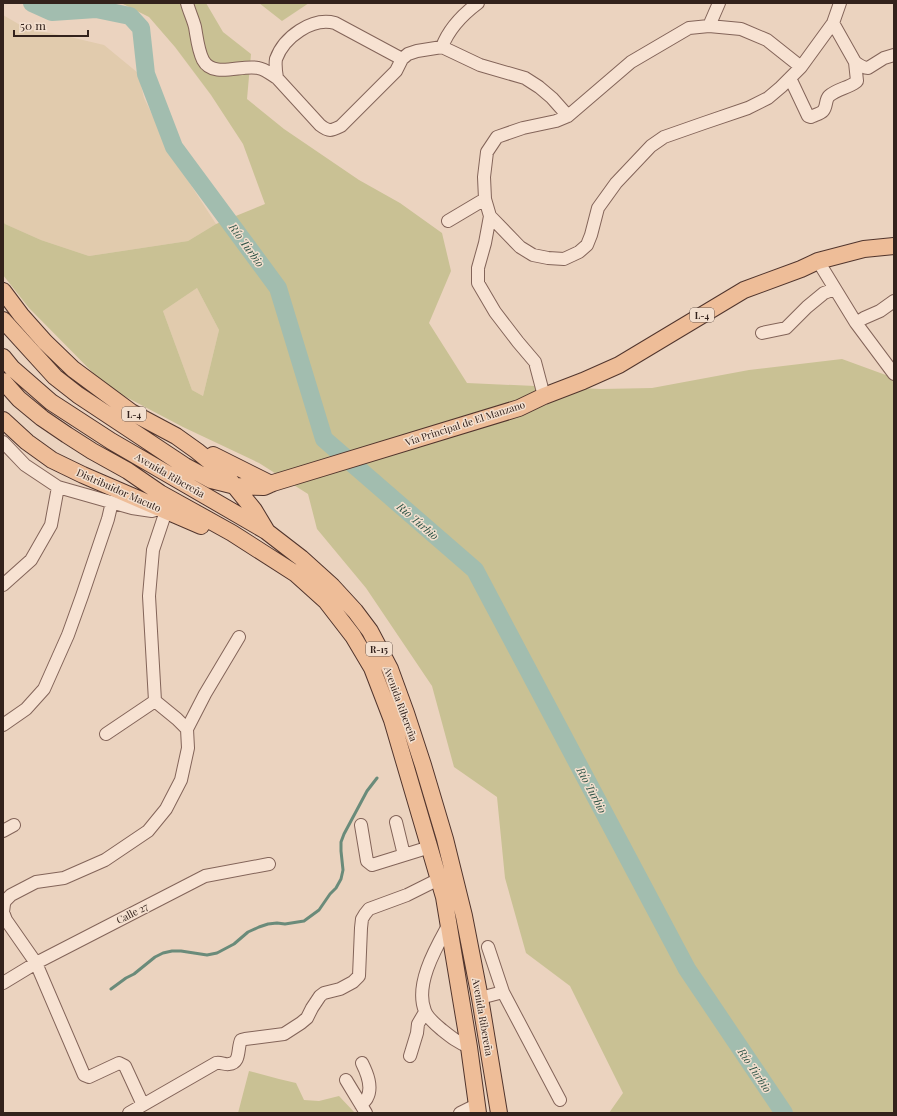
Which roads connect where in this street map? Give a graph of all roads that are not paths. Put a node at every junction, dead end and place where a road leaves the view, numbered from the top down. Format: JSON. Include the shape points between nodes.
{"nodes":[{"id":1,"x":187,"y":3,"type":"edge"},
{"id":2,"x":478,"y":3,"type":"edge"},
{"id":3,"x":719,"y":3,"type":"edge"},
{"id":4,"x":840,"y":3,"type":"edge"},
{"id":5,"x":833,"y":22,"type":"junction"},
{"id":6,"x":709,"y":26,"type":"junction"},
{"id":7,"x":442,"y":47,"type":"junction"},
{"id":8,"x":894,"y":55,"type":"edge"},
{"id":9,"x":402,"y":59,"type":"junction"},
{"id":10,"x":855,"y":62,"type":"junction"},
{"id":11,"x":801,"y":67,"type":"junction"},
{"id":12,"x":278,"y":78,"type":"junction"},
{"id":13,"x":790,"y":78,"type":"junction"},
{"id":14,"x":568,"y":116,"type":"junction"},
{"id":15,"x":485,"y":199,"type":"junction"},
{"id":16,"x":490,"y":216,"type":"junction"},
{"id":17,"x":448,"y":221,"type":"dead end"},
{"id":18,"x":894,"y":246,"type":"edge"},
{"id":19,"x":818,"y":261,"type":"junction"},
{"id":20,"x":835,"y":289,"type":"junction"},
{"id":21,"x":3,"y":291,"type":"edge"},
{"id":22,"x":894,"y":301,"type":"edge"},
{"id":23,"x":3,"y":320,"type":"edge"},
{"id":24,"x":856,"y":323,"type":"junction"},
{"id":25,"x":762,"y":333,"type":"dead end"},
{"id":26,"x":3,"y":357,"type":"edge"},
{"id":27,"x":894,"y":374,"type":"edge"},
{"id":28,"x":3,"y":381,"type":"edge"},
{"id":29,"x":544,"y":396,"type":"junction"},
{"id":30,"x":6,"y":424,"type":"edge"},
{"id":31,"x":176,"y":436,"type":"junction"},
{"id":32,"x":3,"y":442,"type":"edge"},
{"id":33,"x":269,"y":484,"type":"junction"},
{"id":34,"x":234,"y":486,"type":"junction"},
{"id":35,"x":58,"y":487,"type":"junction"},
{"id":36,"x":112,"y":502,"type":"junction"},
{"id":37,"x":163,"y":510,"type":"junction"},
{"id":38,"x":266,"y":531,"type":"junction"},
{"id":39,"x":245,"y":542,"type":"junction"},
{"id":40,"x":3,"y":585,"type":"edge"},
{"id":41,"x":239,"y":637,"type":"dead end"},
{"id":42,"x":155,"y":701,"type":"junction"},
{"id":43,"x":3,"y":725,"type":"edge"},
{"id":44,"x":187,"y":729,"type":"junction"},
{"id":45,"x":106,"y":734,"type":"dead end"},
{"id":46,"x":396,"y":822,"type":"dead end"},
{"id":47,"x":14,"y":825,"type":"dead end"},
{"id":48,"x":362,"y":825,"type":"dead end"},
{"id":49,"x":3,"y":830,"type":"edge"},
{"id":50,"x":430,"y":847,"type":"junction"},
{"id":51,"x":404,"y":855,"type":"junction"},
{"id":52,"x":269,"y":864,"type":"dead end"},
{"id":53,"x":439,"y":879,"type":"junction"},
{"id":54,"x":3,"y":908,"type":"edge"},
{"id":55,"x":449,"y":924,"type":"junction"},
{"id":56,"x":488,"y":947,"type":"dead end"},
{"id":57,"x":36,"y":963,"type":"junction"},
{"id":58,"x":3,"y":983,"type":"edge"},
{"id":59,"x":503,"y":992,"type":"junction"},
{"id":60,"x":480,"y":998,"type":"junction"},
{"id":61,"x":425,"y":1012,"type":"junction"},
{"id":62,"x":469,"y":1046,"type":"junction"},
{"id":63,"x":410,"y":1056,"type":"dead end"},
{"id":64,"x":362,"y":1064,"type":"dead end"},
{"id":65,"x":346,"y":1080,"type":"dead end"},
{"id":66,"x":560,"y":1100,"type":"dead end"},
{"id":67,"x":143,"y":1105,"type":"junction"},
{"id":68,"x":364,"y":1109,"type":"edge"},
{"id":69,"x":477,"y":1109,"type":"edge"},
{"id":70,"x":129,"y":1113,"type":"edge"},
{"id":71,"x":460,"y":1113,"type":"edge"},
{"id":72,"x":499,"y":1113,"type":"edge"}],
"edges":[{"from":1,"to":12,"type":"street","via":[[201,55],[209,66],[221,70],[259,68]]},
{"from":2,"to":7,"type":"street","via":[[457,21]]},
{"from":3,"to":6,"type":"street"},
{"from":4,"to":5,"type":"street"},
{"from":5,"to":10,"type":"street"},
{"from":5,"to":11,"type":"street"},
{"from":6,"to":11,"type":"street","via":[[741,29],[768,40]]},
{"from":6,"to":14,"type":"street","via":[[689,28],[631,62]]},
{"from":7,"to":9,"type":"street","via":[[417,51]]},
{"from":7,"to":14,"type":"street","via":[[480,65],[525,78],[543,90]]},
{"from":8,"to":10,"type":"street","via":[[868,68]]},
{"from":9,"to":12,"type":"street","via":[[335,23],[317,23],[299,31],[283,46],[276,60]]},
{"from":9,"to":12,"type":"street","via":[[391,77],[341,126],[331,130],[320,125]]},
{"from":10,"to":13,"type":"street","via":[[856,82],[828,97],[823,111],[811,117],[808,116]]},
{"from":11,"to":13,"type":"street"},
{"from":13,"to":16,"type":"street","via":[[768,98],[748,108],[664,137],[651,146],[616,183],[598,208],[587,245],[579,252],[564,258],[533,255],[520,247]]},
{"from":14,"to":15,"type":"street","via":[[497,137],[487,152]]},
{"from":15,"to":16,"type":"street"},
{"from":15,"to":17,"type":"street"},
{"from":16,"to":29,"type":"street","via":[[478,268],[478,283],[495,312],[535,362]]},
{"from":18,"to":19,"type":"main road","name":"Vía Principal de El Manzano","number":"L-4","via":[[864,249]]},
{"from":19,"to":20,"type":"street"},
{"from":19,"to":29,"type":"main road","name":"Vía Principal de El Manzano","number":"L-4","via":[[744,290],[619,365]]},
{"from":20,"to":24,"type":"street"},
{"from":20,"to":25,"type":"street","via":[[824,293],[786,328]]},
{"from":21,"to":31,"type":"main road","number":"L-4","via":[[45,342],[73,369],[131,412]]},
{"from":22,"to":24,"type":"street"},
{"from":23,"to":34,"type":"main road","name":"Vía Principal de El Manzano","via":[[55,377],[78,395],[185,466],[211,480]]},
{"from":24,"to":27,"type":"street"},
{"from":26,"to":38,"type":"main road","name":"Avenida Ribereña","number":"R-15","via":[[51,402],[111,441]]},
{"from":28,"to":39,"type":"main road","name":"Avenida Ribereña","number":"R-15","via":[[42,418],[92,452]]},
{"from":29,"to":33,"type":"main road","name":"Vía Principal de El Manzano","number":"L-4","via":[[519,408]]},
{"from":30,"to":37,"type":"main road","name":"Distribuidor Macuto","via":[[52,460]]},
{"from":31,"to":33,"type":"main road"},
{"from":31,"to":34,"type":"main road","number":"L-4","via":[[224,473]]},
{"from":32,"to":35,"type":"street","via":[[25,466]]},
{"from":33,"to":34,"type":"main road","name":"Vía Principal de El Manzano"},
{"from":33,"to":38,"type":"main road","via":[[257,504]]},
{"from":34,"to":38,"type":"main road","number":"L-4","via":[[254,510]]},
{"from":35,"to":36,"type":"street"},
{"from":35,"to":40,"type":"street","via":[[51,525],[32,560]]},
{"from":36,"to":37,"type":"street","via":[[142,510]]},
{"from":36,"to":43,"type":"street","via":[[68,635],[44,689],[26,709]]},
{"from":37,"to":39,"type":"main road","name":"Distribuidor Macuto"},
{"from":37,"to":42,"type":"street","via":[[153,550],[148,596]]},
{"from":38,"to":60,"type":"main road","name":"Avenida Ribereña","number":"R-15","via":[[301,558],[355,611],[370,631],[390,669],[445,839],[464,916]]},
{"from":39,"to":50,"type":"main road","name":"Avenida Ribereña","number":"R-15","via":[[296,574],[326,601],[353,636],[372,668],[392,720]]},
{"from":41,"to":44,"type":"street"},
{"from":42,"to":44,"type":"street"},
{"from":42,"to":45,"type":"street"},
{"from":44,"to":54,"type":"street","via":[[188,748],[181,780],[166,809],[148,831],[105,860],[64,878],[36,882],[11,895]]},
{"from":46,"to":51,"type":"street"},
{"from":47,"to":49,"type":"street"},
{"from":48,"to":51,"type":"street","via":[[367,860],[372,865]]},
{"from":50,"to":51,"type":"street"},
{"from":50,"to":53,"type":"main road","name":"Avenida Ribereña","number":"R-15"},
{"from":52,"to":57,"type":"street","name":"Calle 27","via":[[205,876]]},
{"from":53,"to":55,"type":"main road","name":"Avenida Ribereña","number":"R-15"},
{"from":53,"to":67,"type":"street","via":[[369,909],[361,923],[359,976],[340,989],[320,996],[307,1018],[301,1023],[284,1034],[241,1040],[238,1058],[234,1062],[216,1062]]},
{"from":54,"to":57,"type":"street","via":[[6,920]]},
{"from":55,"to":61,"type":"street","via":[[432,955],[426,974],[422,1001]]},
{"from":55,"to":62,"type":"main road","name":"Avenida Ribereña","number":"R-15"},
{"from":56,"to":59,"type":"street"},
{"from":57,"to":58,"type":"street","name":"Calle 27"},
{"from":57,"to":67,"type":"street","via":[[84,1075],[89,1077],[118,1063],[122,1064]]},
{"from":59,"to":60,"type":"street"},
{"from":59,"to":66,"type":"street"},
{"from":60,"to":72,"type":"main road","name":"Avenida Ribereña","number":"R-15"},
{"from":61,"to":62,"type":"street","via":[[445,1032],[458,1042]]},
{"from":61,"to":63,"type":"street","via":[[418,1024]]},
{"from":62,"to":69,"type":"main road","name":"Avenida Ribereña","number":"R-15"},
{"from":64,"to":68,"type":"street","via":[[369,1088]]},
{"from":65,"to":68,"type":"street"},
{"from":67,"to":70,"type":"street"},
{"from":69,"to":71,"type":"street"}]}
